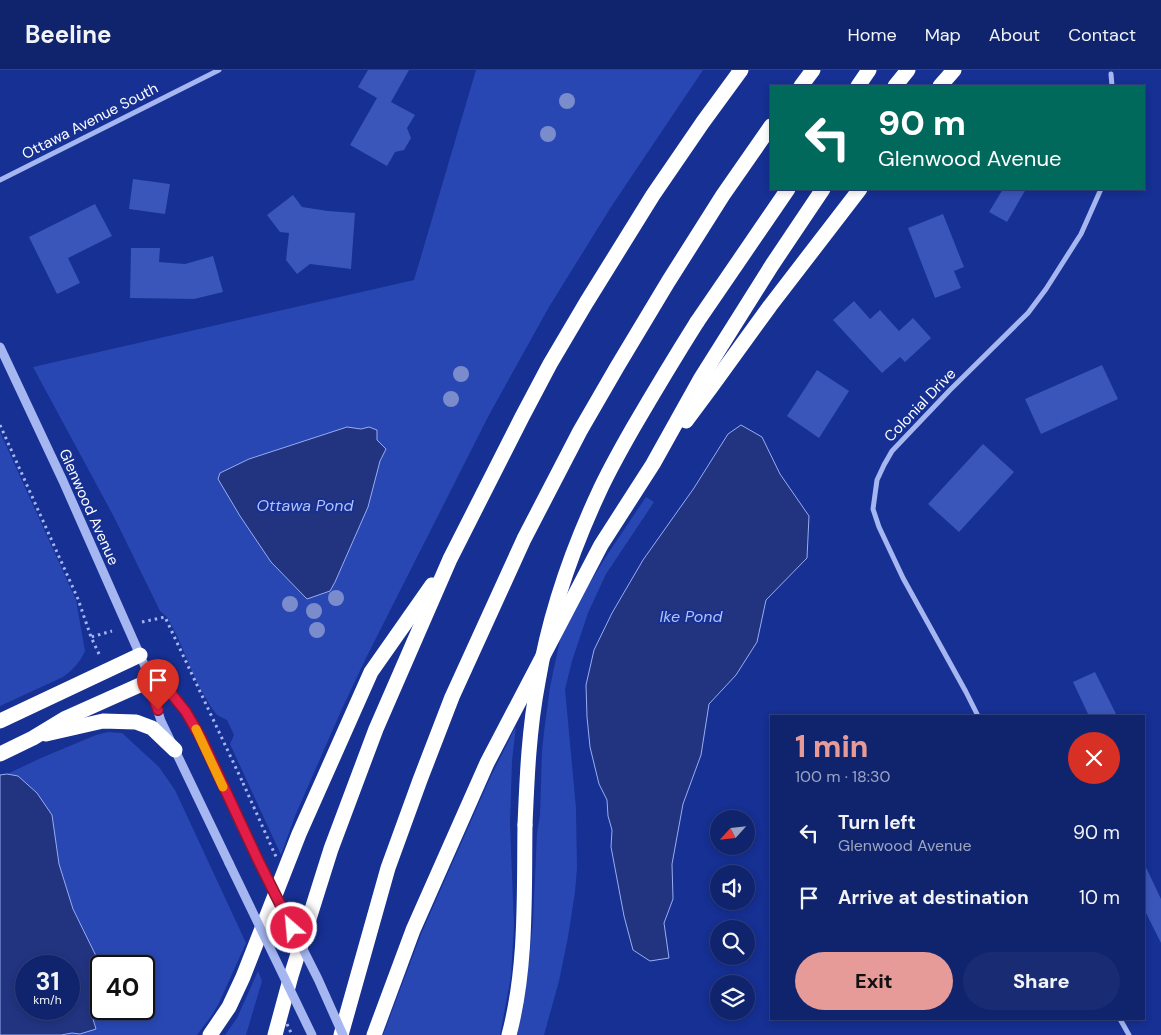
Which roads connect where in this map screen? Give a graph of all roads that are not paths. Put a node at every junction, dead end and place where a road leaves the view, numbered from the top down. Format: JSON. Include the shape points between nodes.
{"nodes":[{"id":1,"x":219,"y":70,"type":"edge"},
{"id":2,"x":741,"y":70,"type":"edge"},
{"id":3,"x":813,"y":70,"type":"edge"},
{"id":4,"x":869,"y":70,"type":"edge"},
{"id":5,"x":908,"y":70,"type":"edge"},
{"id":6,"x":954,"y":70,"type":"edge"},
{"id":7,"x":1111,"y":74,"type":"dead end"},
{"id":8,"x":801,"y":85,"type":"edge"},
{"id":9,"x":859,"y":85,"type":"edge"},
{"id":10,"x":896,"y":85,"type":"edge"},
{"id":11,"x":941,"y":85,"type":"edge"},
{"id":12,"x":1112,"y":85,"type":"edge"},
{"id":13,"x":770,"y":127,"type":"edge"},
{"id":14,"x":0,"y":180,"type":"edge"},
{"id":15,"x":787,"y":190,"type":"edge"},
{"id":16,"x":822,"y":190,"type":"edge"},
{"id":17,"x":859,"y":190,"type":"edge"},
{"id":18,"x":1101,"y":190,"type":"edge"},
{"id":19,"x":0,"y":347,"type":"edge"},
{"id":20,"x":653,"y":464,"type":"junction"},
{"id":21,"x":450,"y":559,"type":"junction"},
{"id":22,"x":140,"y":655,"type":"junction"},
{"id":23,"x":151,"y":680,"type":"junction"},
{"id":24,"x":978,"y":715,"type":"edge"},
{"id":25,"x":0,"y":721,"type":"edge"},
{"id":26,"x":33,"y":738,"type":"junction"},
{"id":27,"x":175,"y":750,"type":"junction"},
{"id":28,"x":0,"y":754,"type":"edge"},
{"id":29,"x":1121,"y":1020,"type":"edge"},
{"id":30,"x":210,"y":1035,"type":"edge"},
{"id":31,"x":275,"y":1035,"type":"edge"},
{"id":32,"x":312,"y":1035,"type":"edge"},
{"id":33,"x":342,"y":1035,"type":"edge"},
{"id":34,"x":374,"y":1035,"type":"edge"},
{"id":35,"x":509,"y":1035,"type":"edge"},
{"id":36,"x":1129,"y":1035,"type":"edge"}],
"edges":[{"from":1,"to":14,"type":"street","name":"Ottawa Avenue South"},
{"from":2,"to":21,"type":"highway","via":[[653,195],[586,303],[550,364]]},
{"from":3,"to":8,"type":"highway"},
{"from":4,"to":9,"type":"highway"},
{"from":5,"to":10,"type":"highway"},
{"from":6,"to":11,"type":"highway"},
{"from":7,"to":12,"type":"street"},
{"from":13,"to":33,"type":"highway","via":[[723,194],[617,367],[524,539],[452,697],[420,780],[388,868]]},
{"from":15,"to":35,"type":"highway","bridge":true,"via":[[655,390],[599,490],[566,572],[538,681],[532,724],[524,825],[524,925],[519,983]]},
{"from":16,"to":20,"type":"highway","via":[[701,378]]},
{"from":17,"to":20,"type":"highway"},
{"from":18,"to":24,"type":"street","name":"Colonial Drive","via":[[1060,269],[1034,305],[892,451],[878,480],[873,509],[879,528]]},
{"from":19,"to":22,"type":"street","name":"Glenwood Avenue"},
{"from":20,"to":34,"type":"highway","via":[[601,545],[487,763],[413,930]]},
{"from":21,"to":30,"type":"highway","via":[[371,672],[300,834],[243,977],[229,1007]]},
{"from":21,"to":31,"type":"highway","via":[[376,729],[331,849]]},
{"from":22,"to":23,"type":"street","name":"Glenwood Avenue"},
{"from":22,"to":25,"type":"highway"},
{"from":23,"to":26,"type":"highway","via":[[66,718]]},
{"from":23,"to":27,"type":"street","name":"Glenwood Avenue","via":[[161,721]]},
{"from":23,"to":33,"type":"street","bridge":true,"via":[[170,692],[201,738]]},
{"from":26,"to":27,"type":"highway","via":[[103,721],[136,722],[152,728]]},
{"from":26,"to":28,"type":"highway"},
{"from":27,"to":32,"type":"street","name":"Glenwood Avenue","bridge":true},
{"from":29,"to":36,"type":"street"}]}
